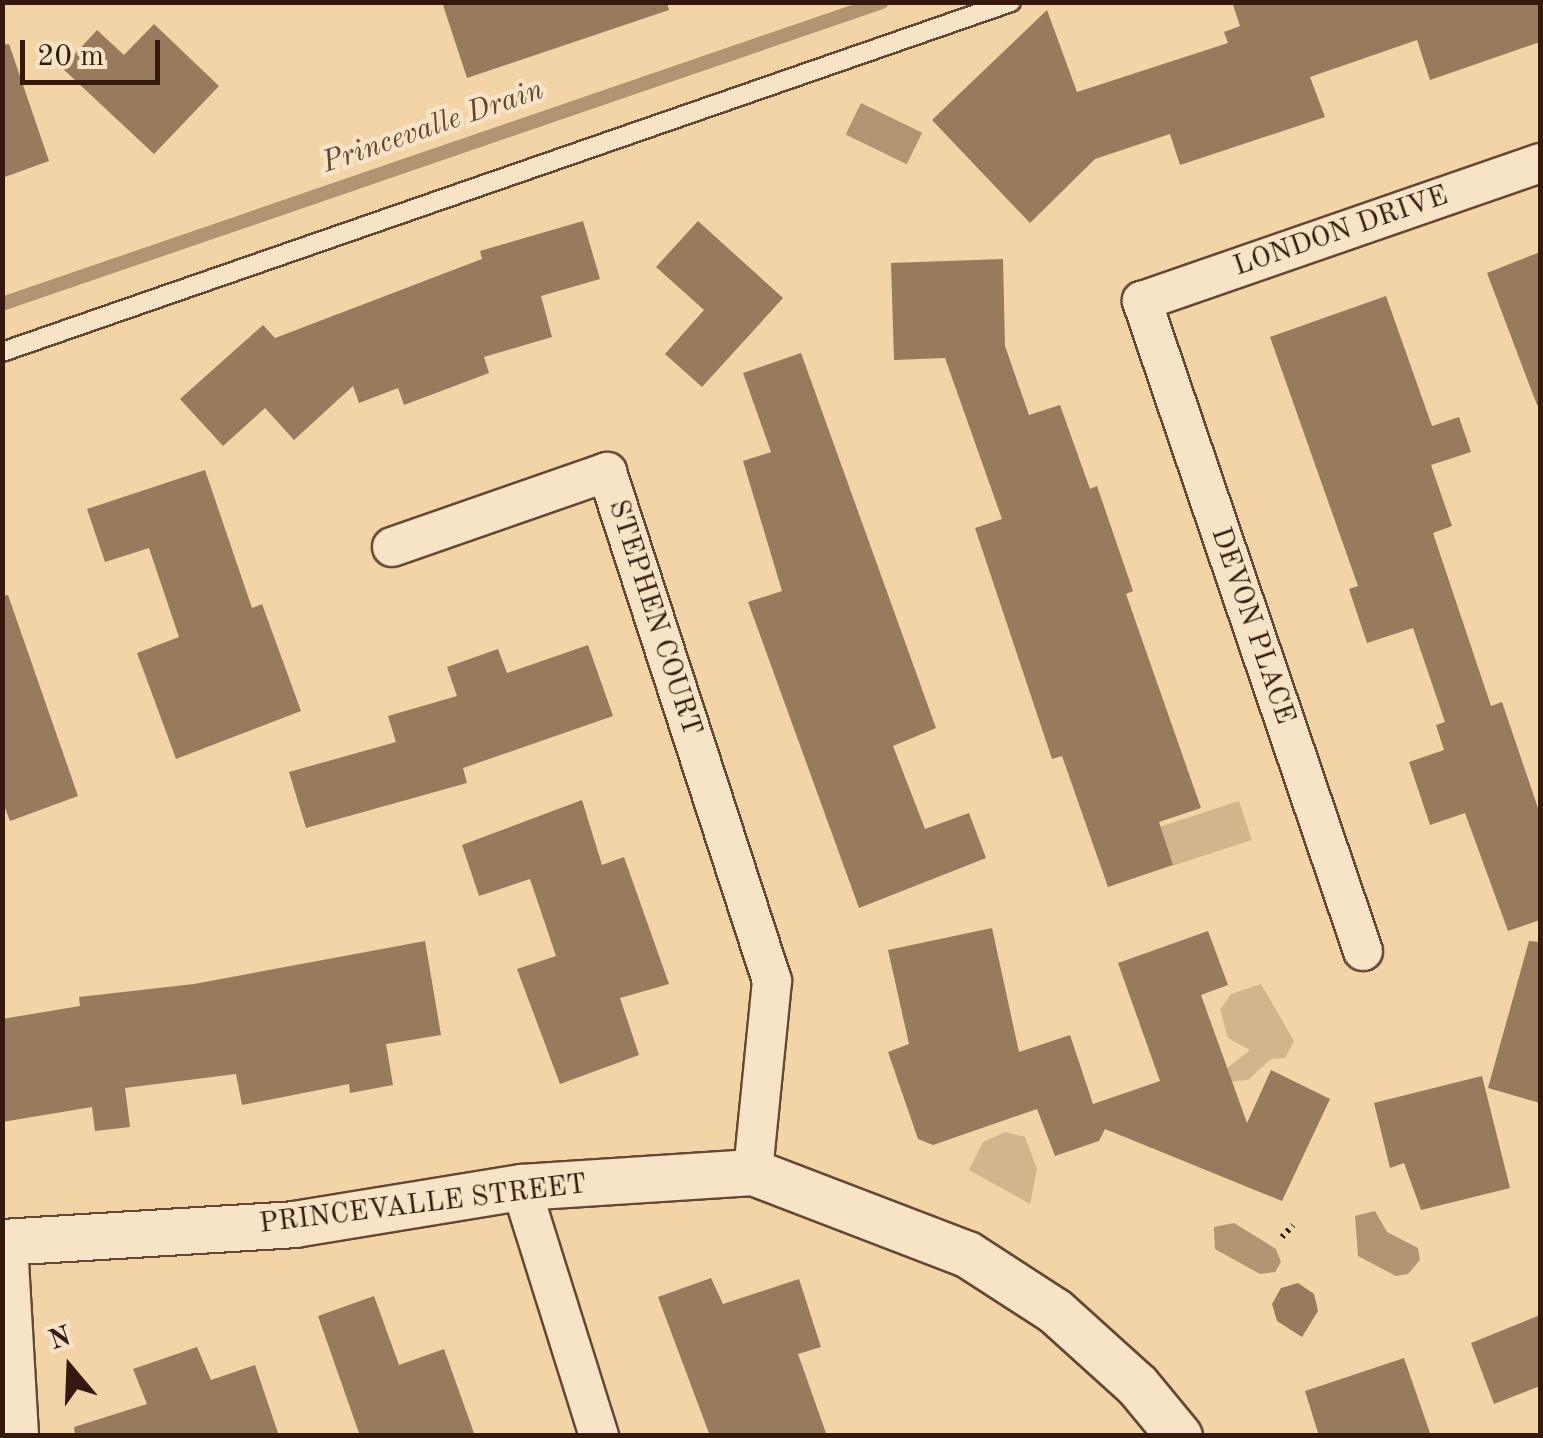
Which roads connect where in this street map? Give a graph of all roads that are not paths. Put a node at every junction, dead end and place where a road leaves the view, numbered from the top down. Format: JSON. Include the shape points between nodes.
{"nodes":[{"id":1,"x":1012,"y":2,"type":"edge"},
{"id":2,"x":1540,"y":163,"type":"edge"},
{"id":3,"x":1142,"y":301,"type":"joint"},
{"id":4,"x":2,"y":352,"type":"edge"},
{"id":5,"x":392,"y":546,"type":"dead end"},
{"id":6,"x":1362,"y":951,"type":"dead end"},
{"id":7,"x":753,"y":1172,"type":"junction"},
{"id":8,"x":521,"y":1187,"type":"junction"},
{"id":9,"x":5,"y":1243,"type":"edge"},
{"id":10,"x":18,"y":1436,"type":"edge"},
{"id":11,"x":599,"y":1436,"type":"edge"},
{"id":12,"x":1179,"y":1436,"type":"edge"}],
"edges":[{"from":1,"to":4,"type":"lane"},
{"from":2,"to":3,"type":"street","name":"LONDON DRIVE"},
{"from":3,"to":6,"type":"street","name":"DEVON PLACE"},
{"from":5,"to":7,"type":"street","name":"STEPHEN COURT","via":[[608,472],[772,981]]},
{"from":7,"to":8,"type":"street","name":"PRINCEVALLE STREET"},
{"from":7,"to":12,"type":"street","name":"PRINCEVALLE STREET","via":[[967,1254],[1056,1312]]},
{"from":8,"to":9,"type":"street","name":"PRINCEVALLE STREET","via":[[294,1224]]},
{"from":8,"to":11,"type":"street"},
{"from":9,"to":10,"type":"street"}]}
